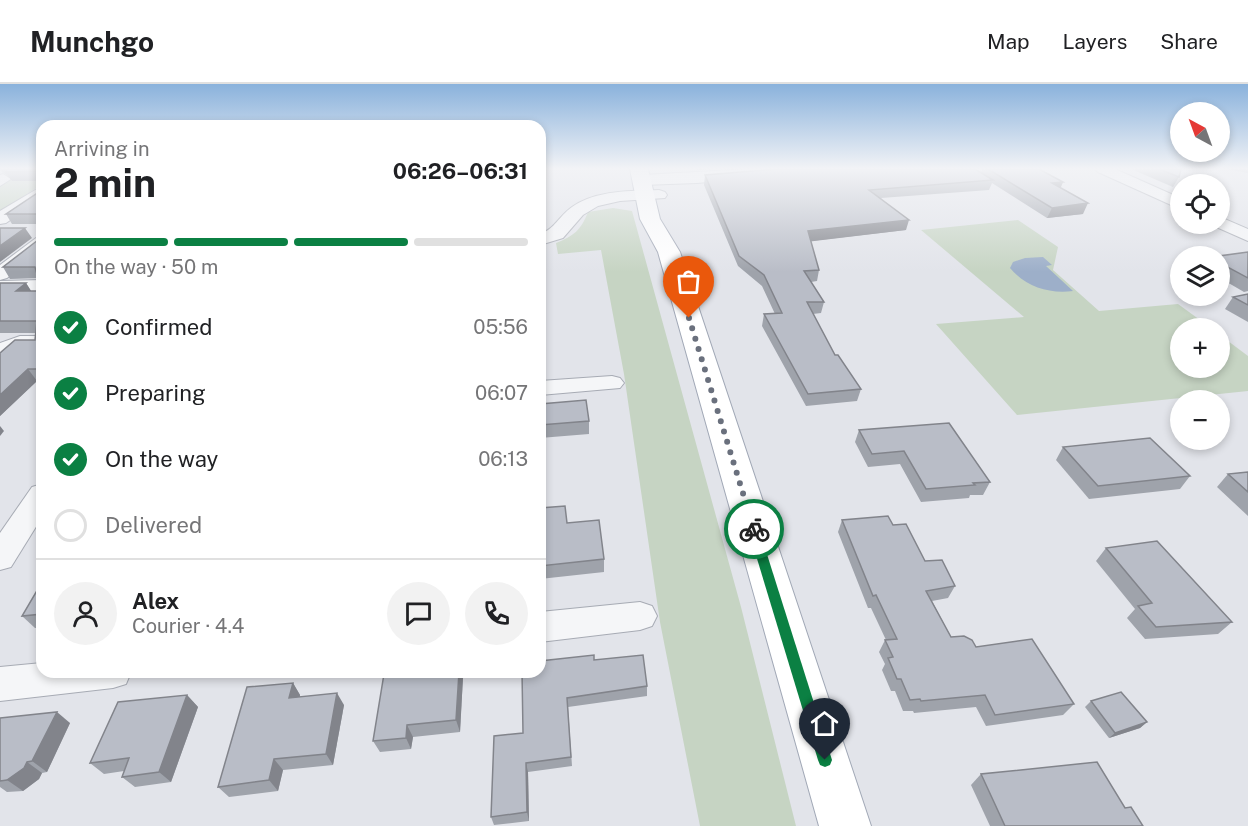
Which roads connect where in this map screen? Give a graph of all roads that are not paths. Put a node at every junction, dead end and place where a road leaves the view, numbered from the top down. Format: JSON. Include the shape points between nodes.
{"nodes":[{"id":1,"x":29,"y":204,"type":"edge"},
{"id":2,"x":592,"y":204,"type":"edge"},
{"id":3,"x":649,"y":204,"type":"edge"},
{"id":4,"x":1248,"y":217,"type":"edge"},
{"id":5,"x":1230,"y":220,"type":"edge"},
{"id":6,"x":4,"y":227,"type":"edge"},
{"id":7,"x":1230,"y":227,"type":"edge"},
{"id":8,"x":1248,"y":236,"type":"edge"},
{"id":9,"x":36,"y":237,"type":"edge"},
{"id":10,"x":546,"y":238,"type":"edge"},
{"id":11,"x":0,"y":274,"type":"edge"},
{"id":12,"x":36,"y":286,"type":"edge"},
{"id":13,"x":0,"y":287,"type":"edge"},
{"id":14,"x":36,"y":343,"type":"edge"},
{"id":15,"x":0,"y":351,"type":"edge"},
{"id":16,"x":612,"y":382,"type":"dead end"},
{"id":17,"x":546,"y":388,"type":"edge"},
{"id":18,"x":36,"y":503,"type":"edge"},
{"id":19,"x":0,"y":558,"type":"edge"},
{"id":20,"x":640,"y":616,"type":"dead end"},
{"id":21,"x":546,"y":626,"type":"edge"},
{"id":22,"x":56,"y":678,"type":"edge"},
{"id":23,"x":0,"y":684,"type":"edge"},
{"id":24,"x":845,"y":826,"type":"edge"}],
"edges":[{"from":1,"to":6,"type":"street"},
{"from":2,"to":10,"type":"street","via":[[584,206],[557,234]]},
{"from":3,"to":24,"type":"main road","via":[[650,219],[669,252]]},
{"from":4,"to":5,"type":"street"},
{"from":7,"to":8,"type":"street"},
{"from":9,"to":11,"type":"street"},
{"from":12,"to":13,"type":"street"},
{"from":14,"to":15,"type":"street","via":[[20,343]]},
{"from":16,"to":17,"type":"street"},
{"from":18,"to":19,"type":"street"},
{"from":20,"to":21,"type":"street"},
{"from":22,"to":23,"type":"street"}]}
